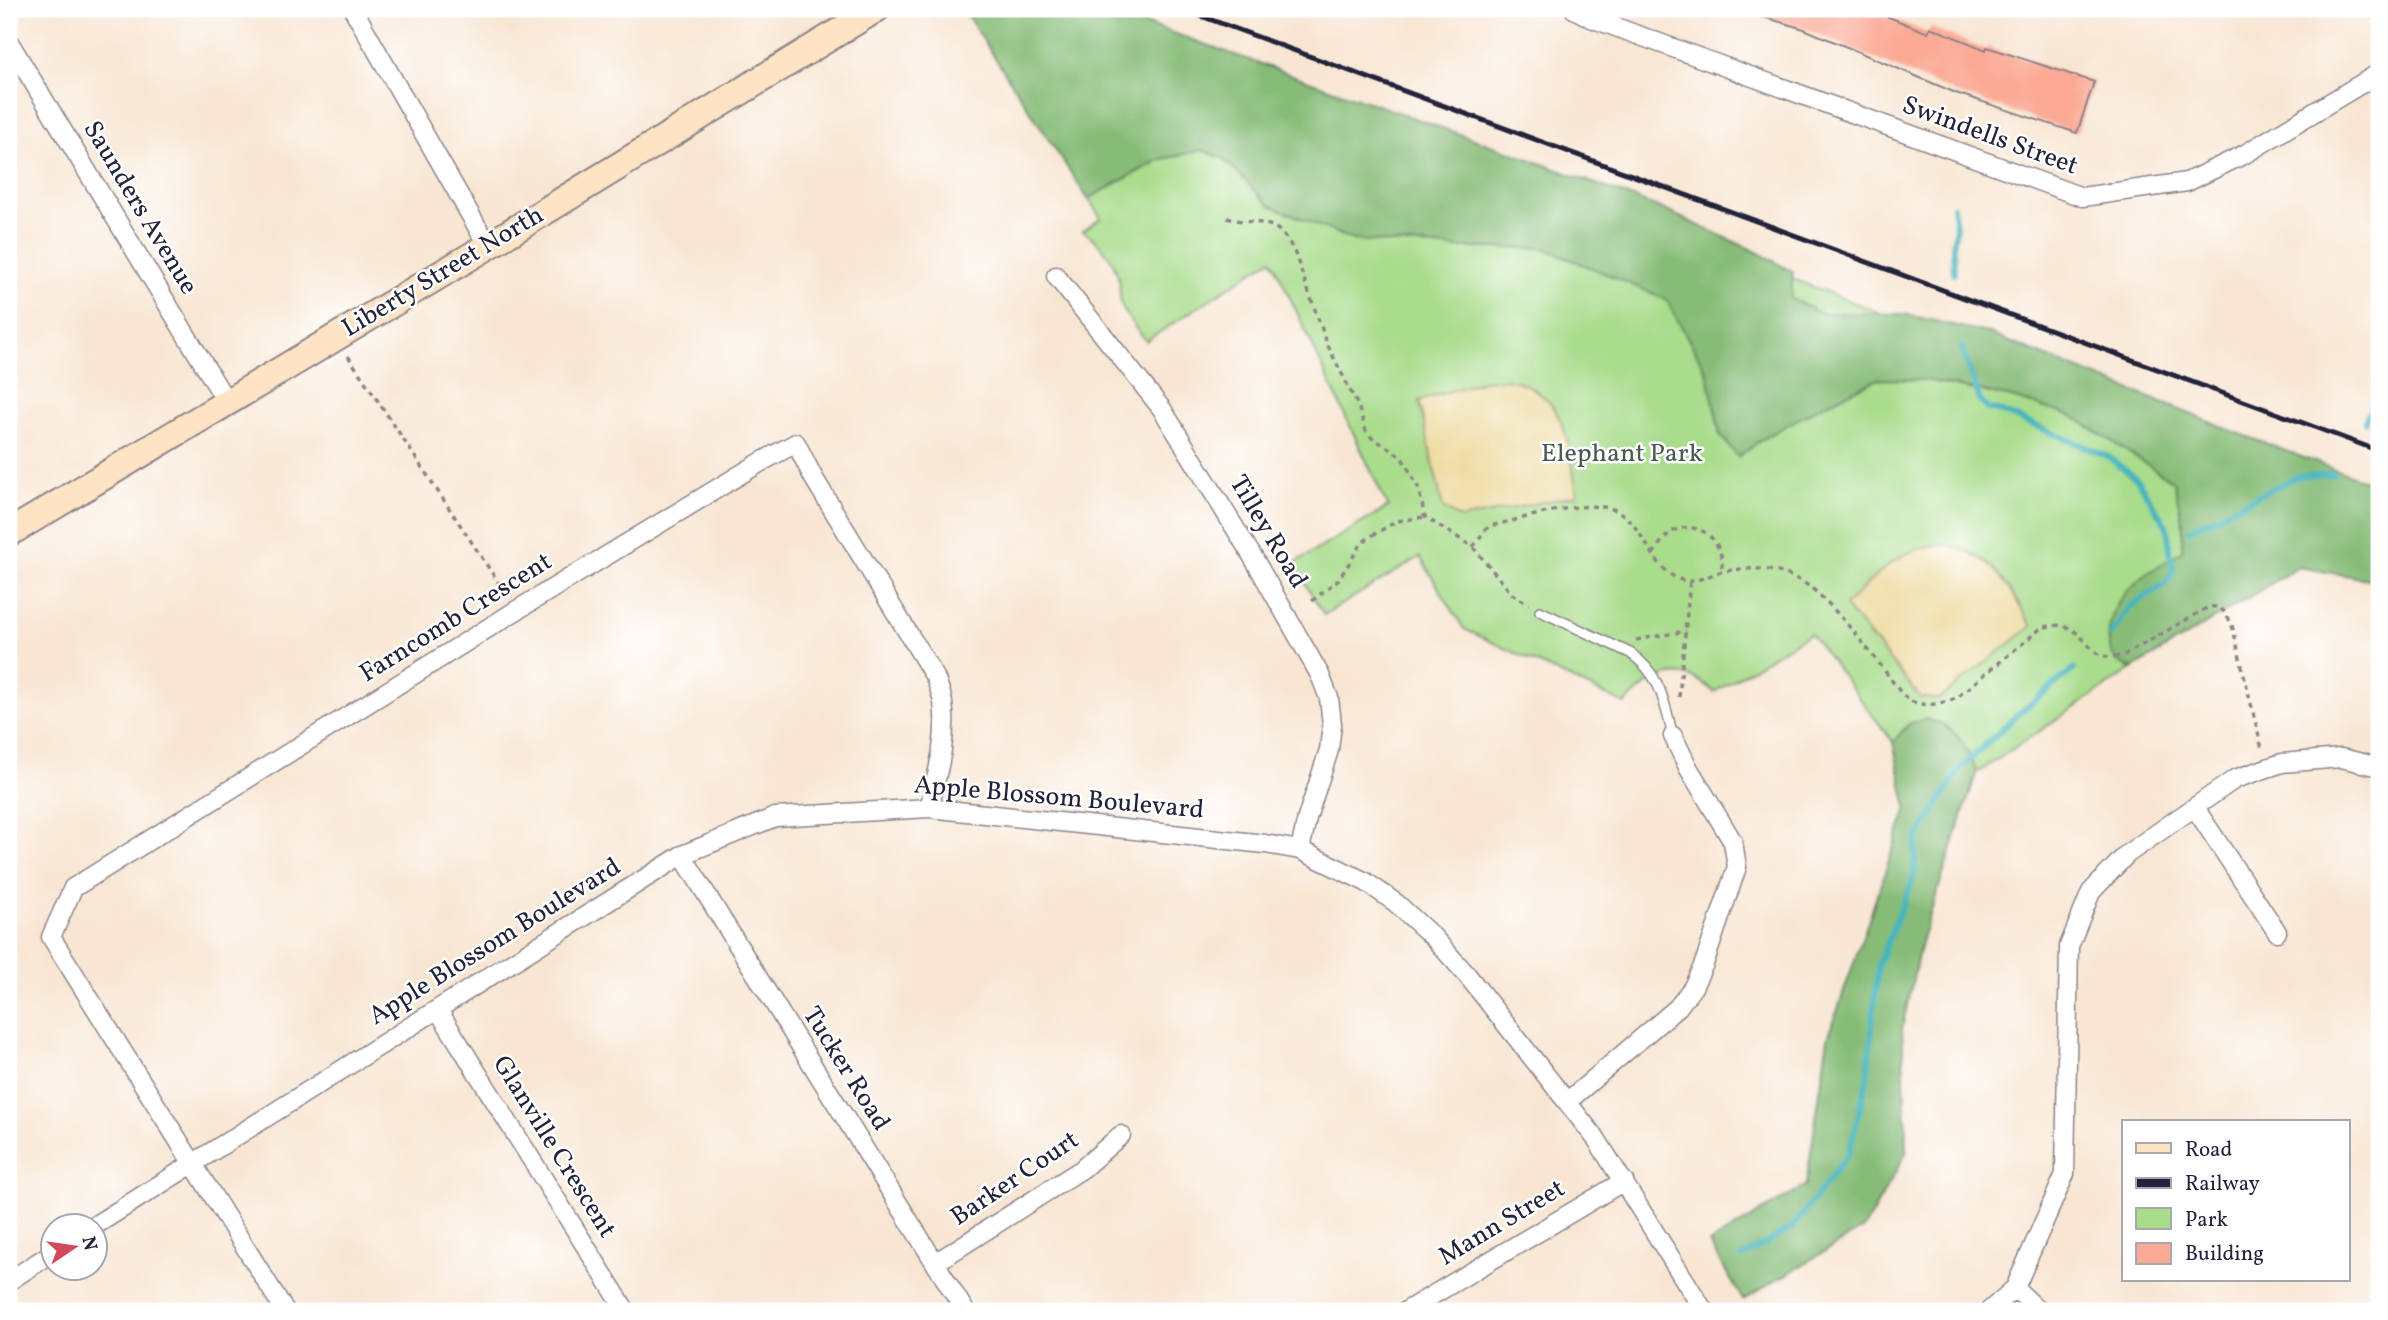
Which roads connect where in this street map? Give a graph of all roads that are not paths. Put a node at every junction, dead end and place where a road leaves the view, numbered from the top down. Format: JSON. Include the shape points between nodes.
{"nodes":[{"id":1,"x":352,"y":9,"type":"edge"},
{"id":2,"x":876,"y":9,"type":"edge"},
{"id":3,"x":1574,"y":9,"type":"edge"},
{"id":4,"x":1592,"y":13,"type":"edge"},
{"id":5,"x":9,"y":41,"type":"edge"},
{"id":6,"x":2379,"y":73,"type":"edge"},
{"id":7,"x":488,"y":246,"type":"junction"},
{"id":8,"x":1056,"y":276,"type":"dead end"},
{"id":9,"x":226,"y":401,"type":"junction"},
{"id":10,"x":9,"y":533,"type":"edge"},
{"id":11,"x":1540,"y":611,"type":"road end"},
{"id":12,"x":1673,"y":736,"type":"joint"},
{"id":13,"x":2379,"y":767,"type":"edge"},
{"id":14,"x":929,"y":808,"type":"junction"},
{"id":15,"x":2194,"y":808,"type":"junction"},
{"id":16,"x":1300,"y":850,"type":"junction"},
{"id":17,"x":682,"y":855,"type":"junction"},
{"id":18,"x":2277,"y":932,"type":"dead end"},
{"id":19,"x":438,"y":1010,"type":"junction"},
{"id":20,"x":1568,"y":1101,"type":"junction"},
{"id":21,"x":1121,"y":1135,"type":"dead end"},
{"id":22,"x":191,"y":1163,"type":"junction"},
{"id":23,"x":1624,"y":1181,"type":"junction"},
{"id":24,"x":108,"y":1217,"type":"edge"},
{"id":25,"x":38,"y":1262,"type":"edge"},
{"id":26,"x":935,"y":1263,"type":"junction"},
{"id":27,"x":9,"y":1281,"type":"edge"},
{"id":28,"x":2015,"y":1288,"type":"junction"},
{"id":29,"x":285,"y":1311,"type":"edge"},
{"id":30,"x":626,"y":1311,"type":"edge"},
{"id":31,"x":965,"y":1311,"type":"edge"},
{"id":32,"x":1406,"y":1311,"type":"edge"},
{"id":33,"x":1704,"y":1311,"type":"edge"},
{"id":34,"x":1989,"y":1311,"type":"edge"},
{"id":35,"x":2039,"y":1311,"type":"edge"}],
"edges":[{"from":1,"to":7,"type":"street"},
{"from":2,"to":7,"type":"main road","name":"Liberty Street North"},
{"from":3,"to":4,"type":"street","name":"Swindells Street"},
{"from":4,"to":6,"type":"street","name":"Swindells Street","via":[[2082,197],[2186,181],[2245,154]]},
{"from":5,"to":9,"type":"street","name":"Saunders Avenue"},
{"from":7,"to":9,"type":"main road","name":"Liberty Street North"},
{"from":8,"to":16,"type":"street","name":"Tilley Road","via":[[1162,410],[1320,675],[1332,724]]},
{"from":9,"to":10,"type":"main road","name":"Liberty Street North"},
{"from":11,"to":12,"type":"lane","via":[[1630,653],[1652,671]]},
{"from":12,"to":20,"type":"street","via":[[1732,842],[1737,867],[1693,987],[1678,1007]]},
{"from":13,"to":15,"type":"street","via":[[2341,758],[2282,763],[2235,779]]},
{"from":14,"to":16,"type":"street","name":"Apple Blossom Boulevard"},
{"from":14,"to":17,"type":"street","name":"Apple Blossom Boulevard","via":[[775,817]]},
{"from":14,"to":22,"type":"street","name":"Farncomb Crescent","via":[[944,726],[935,677],[796,443],[517,610],[73,888],[51,937]]},
{"from":15,"to":18,"type":"street"},
{"from":15,"to":28,"type":"street","via":[[2127,854],[2091,892],[2069,946],[2065,1174]]},
{"from":16,"to":20,"type":"street","name":"Apple Blossom Boulevard","via":[[1366,882],[1433,937]]},
{"from":17,"to":19,"type":"street","name":"Apple Blossom Boulevard"},
{"from":17,"to":26,"type":"street","name":"Tucker Road"},
{"from":19,"to":22,"type":"street","name":"Apple Blossom Boulevard"},
{"from":19,"to":30,"type":"street","name":"Glanville Crescent"},
{"from":20,"to":23,"type":"street","name":"Apple Blossom Boulevard"},
{"from":21,"to":26,"type":"street","name":"Barker Court","via":[[1082,1169]]},
{"from":22,"to":24,"type":"street","name":"Apple Blossom Boulevard"},
{"from":22,"to":29,"type":"street"},
{"from":23,"to":32,"type":"street","name":"Mann Street"},
{"from":23,"to":33,"type":"street","name":"Apple Blossom Boulevard"},
{"from":25,"to":27,"type":"street"},
{"from":26,"to":31,"type":"street","name":"Tucker Road"},
{"from":28,"to":34,"type":"street"},
{"from":28,"to":35,"type":"street"}]}
